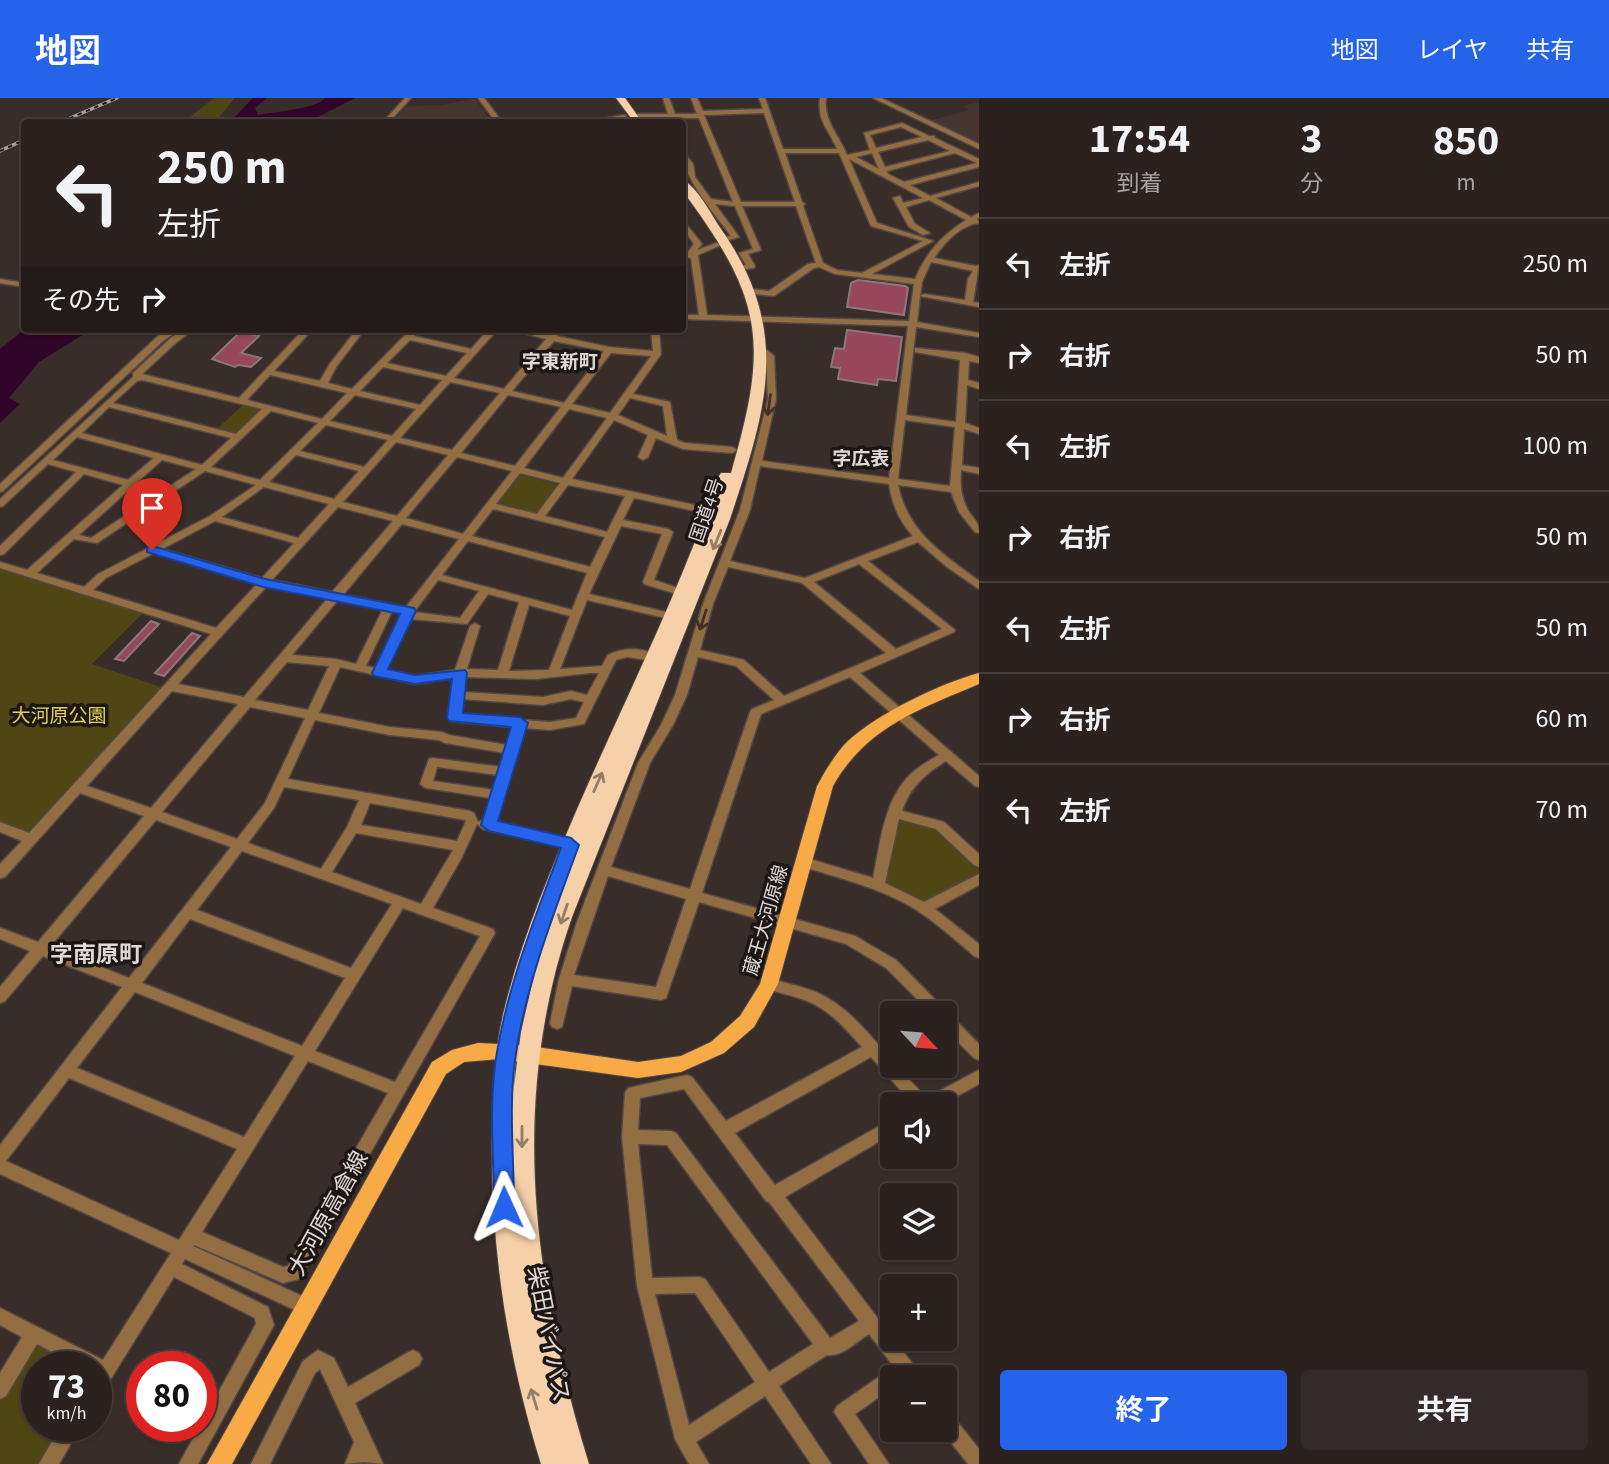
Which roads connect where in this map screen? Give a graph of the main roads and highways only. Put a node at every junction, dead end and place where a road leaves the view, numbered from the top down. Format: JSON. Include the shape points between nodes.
{"nodes":[{"id":1,"x":611,"y":98,"type":"edge"},
{"id":2,"x":620,"y":98,"type":"edge"},
{"id":3,"x":631,"y":119,"type":"edge"},
{"id":4,"x":686,"y":188,"type":"edge"},
{"id":5,"x":686,"y":200,"type":"edge"},
{"id":6,"x":721,"y":243,"type":"junction"},
{"id":7,"x":752,"y":319,"type":"junction"},
{"id":8,"x":979,"y":678,"type":"edge"},
{"id":9,"x":580,"y":848,"type":"junction"},
{"id":10,"x":517,"y":1053,"type":"junction"},
{"id":11,"x":219,"y":1464,"type":"edge"},
{"id":12,"x":554,"y":1464,"type":"edge"},
{"id":13,"x":576,"y":1464,"type":"edge"}],
"edges":[{"from":1,"to":3,"type":"highway"},
{"from":2,"to":3,"type":"highway"},
{"from":4,"to":6,"type":"highway","name":"国道4号"},
{"from":5,"to":6,"type":"highway","name":"国道4号"},
{"from":6,"to":7,"type":"highway","name":"国道4号"},
{"from":6,"to":7,"type":"highway","name":"国道4号","via":[[741,268],[751,291]]},
{"from":9,"to":7,"type":"highway","name":"国道4号","one_way":true,"via":[[714,512],[749,373]]},
{"from":7,"to":9,"type":"highway","name":"国道4号","one_way":true,"via":[[761,350],[754,407],[727,515]]},
{"from":8,"to":10,"type":"main road","name":"蔵王大河原線","via":[[899,713],[858,739],[834,767],[769,984],[760,1007],[744,1027],[707,1054],[684,1063],[638,1070]]},
{"from":9,"to":10,"type":"highway","name":"柴田バイパス"},
{"from":10,"to":11,"type":"main road","name":"大河原高倉線","via":[[461,1054],[439,1068]]},
{"from":12,"to":10,"type":"highway","name":"柴田バイパス","one_way":true,"via":[[530,1385],[506,1247],[503,1081]]},
{"from":10,"to":13,"type":"highway","name":"柴田バイパス","one_way":true,"via":[[529,1267],[545,1357]]}]}
